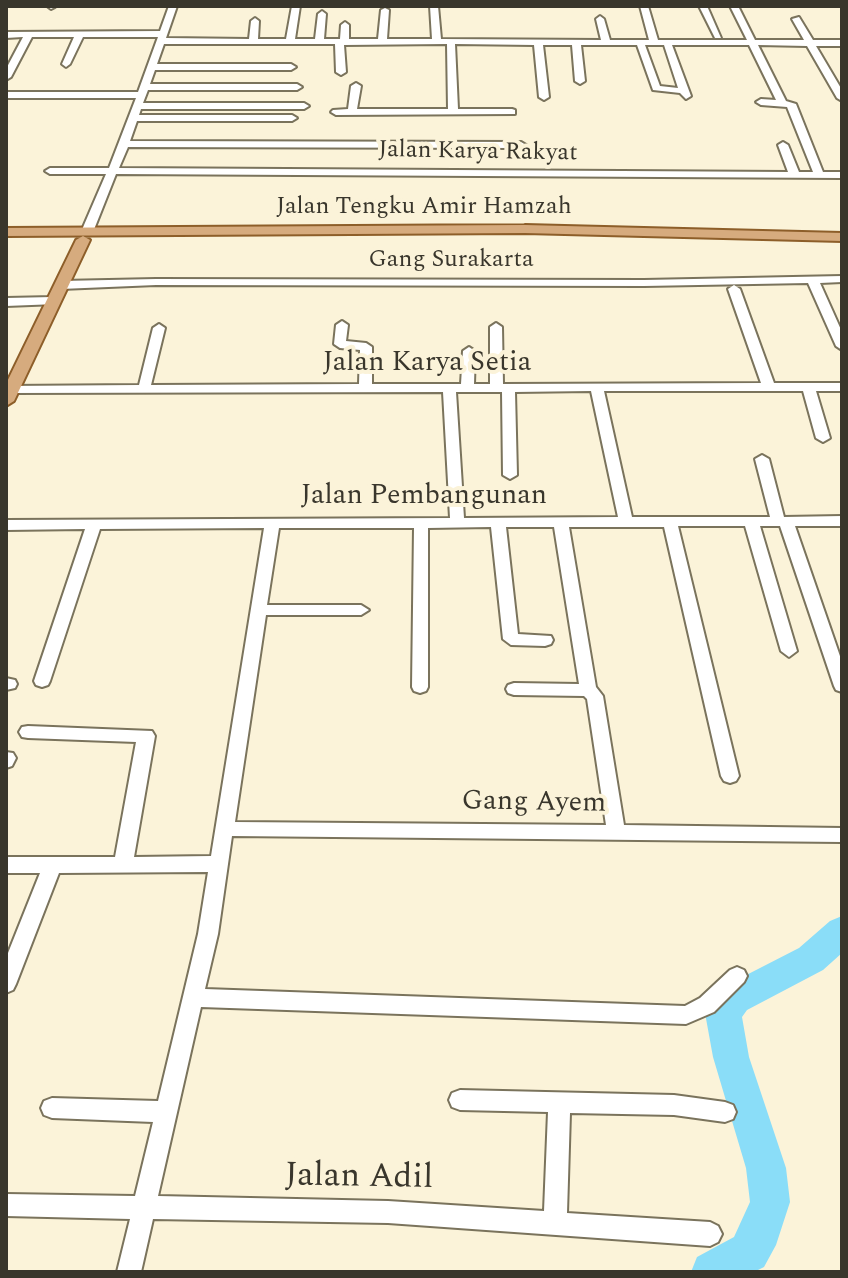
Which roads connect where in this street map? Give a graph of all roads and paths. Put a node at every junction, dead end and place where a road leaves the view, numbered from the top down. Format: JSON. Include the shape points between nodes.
{"nodes":[{"id":1,"x":173,"y":6,"type":"edge"},
{"id":2,"x":296,"y":6,"type":"edge"},
{"id":3,"x":434,"y":6,"type":"edge"},
{"id":4,"x":644,"y":6,"type":"edge"},
{"id":5,"x":703,"y":6,"type":"edge"},
{"id":6,"x":734,"y":6,"type":"edge"},
{"id":7,"x":385,"y":10,"type":"dead end"},
{"id":8,"x":322,"y":14,"type":"dead end"},
{"id":9,"x":600,"y":19,"type":"dead end"},
{"id":10,"x":796,"y":19,"type":"dead end"},
{"id":11,"x":255,"y":21,"type":"dead end"},
{"id":12,"x":345,"y":25,"type":"dead end"},
{"id":13,"x":80,"y":34,"type":"junction"},
{"id":14,"x":6,"y":35,"type":"edge"},
{"id":15,"x":29,"y":35,"type":"junction"},
{"id":16,"x":718,"y":36,"type":"dead end"},
{"id":17,"x":162,"y":37,"type":"junction"},
{"id":18,"x":253,"y":42,"type":"junction"},
{"id":19,"x":290,"y":42,"type":"junction"},
{"id":20,"x":319,"y":42,"type":"junction"},
{"id":21,"x":342,"y":42,"type":"junction"},
{"id":22,"x":382,"y":42,"type":"junction"},
{"id":23,"x":437,"y":42,"type":"junction"},
{"id":24,"x":451,"y":42,"type":"junction"},
{"id":25,"x":538,"y":42,"type":"junction"},
{"id":26,"x":576,"y":42,"type":"junction"},
{"id":27,"x":606,"y":42,"type":"junction"},
{"id":28,"x":640,"y":42,"type":"junction"},
{"id":29,"x":654,"y":42,"type":"junction"},
{"id":30,"x":667,"y":42,"type":"junction"},
{"id":31,"x":752,"y":43,"type":"junction"},
{"id":32,"x":809,"y":43,"type":"junction"},
{"id":33,"x":842,"y":43,"type":"edge"},
{"id":34,"x":66,"y":64,"type":"dead end"},
{"id":35,"x":150,"y":67,"type":"junction"},
{"id":36,"x":291,"y":67,"type":"dead end"},
{"id":37,"x":341,"y":72,"type":"dead end"},
{"id":38,"x":278,"y":74,"type":"dead end"},
{"id":39,"x":6,"y":77,"type":"edge"},
{"id":40,"x":580,"y":81,"type":"dead end"},
{"id":41,"x":270,"y":85,"type":"junction"},
{"id":42,"x":356,"y":86,"type":"dead end"},
{"id":43,"x":297,"y":87,"type":"dead end"},
{"id":44,"x":142,"y":91,"type":"junction"},
{"id":45,"x":6,"y":95,"type":"edge"},
{"id":46,"x":544,"y":97,"type":"dead end"},
{"id":47,"x":842,"y":98,"type":"edge"},
{"id":48,"x":761,"y":102,"type":"dead end"},
{"id":49,"x":786,"y":103,"type":"junction"},
{"id":50,"x":136,"y":106,"type":"junction"},
{"id":51,"x":304,"y":106,"type":"dead end"},
{"id":52,"x":336,"y":112,"type":"dead end"},
{"id":53,"x":352,"y":112,"type":"junction"},
{"id":54,"x":453,"y":112,"type":"junction"},
{"id":55,"x":512,"y":112,"type":"dead end"},
{"id":56,"x":133,"y":118,"type":"junction"},
{"id":57,"x":292,"y":118,"type":"dead end"},
{"id":58,"x":124,"y":144,"type":"junction"},
{"id":59,"x":521,"y":145,"type":"dead end"},
{"id":60,"x":783,"y":145,"type":"dead end"},
{"id":61,"x":50,"y":171,"type":"dead end"},
{"id":62,"x":113,"y":172,"type":"junction"},
{"id":63,"x":795,"y":175,"type":"junction"},
{"id":64,"x":819,"y":175,"type":"junction"},
{"id":65,"x":842,"y":175,"type":"edge"},
{"id":66,"x":6,"y":232,"type":"edge"},
{"id":67,"x":526,"y":233,"type":"junction"},
{"id":68,"x":85,"y":236,"type":"junction"},
{"id":69,"x":842,"y":237,"type":"edge"},
{"id":70,"x":6,"y":240,"type":"edge"},
{"id":71,"x":842,"y":245,"type":"edge"},
{"id":72,"x":812,"y":279,"type":"junction"},
{"id":73,"x":842,"y":279,"type":"edge"},
{"id":74,"x":61,"y":285,"type":"junction"},
{"id":75,"x":734,"y":289,"type":"dead end"},
{"id":76,"x":53,"y":301,"type":"junction"},
{"id":77,"x":6,"y":302,"type":"edge"},
{"id":78,"x":342,"y":325,"type":"dead end"},
{"id":79,"x":496,"y":327,"type":"dead end"},
{"id":80,"x":159,"y":328,"type":"dead end"},
{"id":81,"x":842,"y":346,"type":"edge"},
{"id":82,"x":469,"y":351,"type":"dead end"},
{"id":83,"x":842,"y":387,"type":"edge"},
{"id":84,"x":467,"y":388,"type":"junction"},
{"id":85,"x":597,"y":388,"type":"junction"},
{"id":86,"x":769,"y":388,"type":"junction"},
{"id":87,"x":809,"y":388,"type":"junction"},
{"id":88,"x":144,"y":389,"type":"junction"},
{"id":89,"x":365,"y":389,"type":"junction"},
{"id":90,"x":449,"y":389,"type":"junction"},
{"id":91,"x":502,"y":389,"type":"junction"},
{"id":92,"x":9,"y":395,"type":"edge"},
{"id":93,"x":823,"y":438,"type":"dead end"},
{"id":94,"x":762,"y":459,"type":"dead end"},
{"id":95,"x":510,"y":475,"type":"dead end"},
{"id":96,"x":751,"y":521,"type":"junction"},
{"id":97,"x":782,"y":521,"type":"junction"},
{"id":98,"x":842,"y":521,"type":"edge"},
{"id":99,"x":457,"y":522,"type":"junction"},
{"id":100,"x":498,"y":522,"type":"junction"},
{"id":101,"x":670,"y":522,"type":"junction"},
{"id":102,"x":421,"y":523,"type":"junction"},
{"id":103,"x":561,"y":523,"type":"junction"},
{"id":104,"x":626,"y":523,"type":"junction"},
{"id":105,"x":94,"y":524,"type":"junction"},
{"id":106,"x":272,"y":524,"type":"junction"},
{"id":107,"x":6,"y":525,"type":"edge"},
{"id":108,"x":258,"y":610,"type":"junction"},
{"id":109,"x":361,"y":610,"type":"dead end"},
{"id":110,"x":545,"y":640,"type":"dead end"},
{"id":111,"x":789,"y":651,"type":"dead end"},
{"id":112,"x":42,"y":681,"type":"dead end"},
{"id":113,"x":842,"y":686,"type":"edge"},
{"id":114,"x":420,"y":687,"type":"dead end"},
{"id":115,"x":514,"y":689,"type":"dead end"},
{"id":116,"x":588,"y":690,"type":"junction"},
{"id":117,"x":28,"y":732,"type":"dead end"},
{"id":118,"x":730,"y":776,"type":"dead end"},
{"id":119,"x":226,"y":829,"type":"junction"},
{"id":120,"x":616,"y":833,"type":"junction"},
{"id":121,"x":842,"y":835,"type":"edge"},
{"id":122,"x":220,"y":864,"type":"junction"},
{"id":123,"x":6,"y":865,"type":"edge"},
{"id":124,"x":52,"y":865,"type":"junction"},
{"id":125,"x":123,"y":865,"type":"junction"},
{"id":126,"x":737,"y":976,"type":"dead end"},
{"id":127,"x":6,"y":984,"type":"edge"},
{"id":128,"x":196,"y":998,"type":"junction"},
{"id":129,"x":460,"y":1100,"type":"dead end"},
{"id":130,"x":559,"y":1104,"type":"junction"},
{"id":131,"x":52,"y":1108,"type":"dead end"},
{"id":132,"x":167,"y":1112,"type":"junction"},
{"id":133,"x":725,"y":1112,"type":"dead end"},
{"id":134,"x":6,"y":1205,"type":"edge"},
{"id":135,"x":142,"y":1210,"type":"junction"},
{"id":136,"x":555,"y":1221,"type":"junction"},
{"id":137,"x":710,"y":1234,"type":"dead end"},
{"id":138,"x":129,"y":1272,"type":"edge"}],
"edges":[{"from":1,"to":17,"type":"street"},
{"from":2,"to":19,"type":"street"},
{"from":3,"to":23,"type":"street"},
{"from":4,"to":29,"type":"street"},
{"from":5,"to":16,"type":"street"},
{"from":6,"to":31,"type":"street"},
{"from":7,"to":22,"type":"street"},
{"from":8,"to":20,"type":"street"},
{"from":9,"to":27,"type":"street"},
{"from":10,"to":32,"type":"street"},
{"from":11,"to":18,"type":"street"},
{"from":12,"to":21,"type":"street"},
{"from":13,"to":15,"type":"street"},
{"from":13,"to":17,"type":"street"},
{"from":13,"to":34,"type":"street"},
{"from":14,"to":15,"type":"street"},
{"from":15,"to":39,"type":"street"},
{"from":17,"to":18,"type":"street"},
{"from":17,"to":35,"type":"street"},
{"from":18,"to":19,"type":"street"},
{"from":19,"to":20,"type":"street"},
{"from":20,"to":21,"type":"street"},
{"from":21,"to":22,"type":"street"},
{"from":21,"to":37,"type":"street"},
{"from":22,"to":23,"type":"street"},
{"from":23,"to":24,"type":"street"},
{"from":24,"to":25,"type":"street"},
{"from":24,"to":54,"type":"street"},
{"from":25,"to":26,"type":"street"},
{"from":25,"to":46,"type":"street"},
{"from":26,"to":27,"type":"street"},
{"from":26,"to":40,"type":"street"},
{"from":27,"to":28,"type":"street"},
{"from":28,"to":29,"type":"street"},
{"from":28,"to":30,"type":"street","via":[[656,88],[685,93]]},
{"from":29,"to":30,"type":"street"},
{"from":30,"to":31,"type":"street"},
{"from":31,"to":32,"type":"street"},
{"from":31,"to":49,"type":"street"},
{"from":32,"to":33,"type":"street"},
{"from":32,"to":47,"type":"street"},
{"from":35,"to":36,"type":"street"},
{"from":35,"to":44,"type":"street"},
{"from":38,"to":41,"type":"street"},
{"from":41,"to":43,"type":"street"},
{"from":41,"to":44,"type":"street"},
{"from":42,"to":53,"type":"street"},
{"from":44,"to":45,"type":"street"},
{"from":44,"to":50,"type":"street"},
{"from":48,"to":49,"type":"street"},
{"from":49,"to":64,"type":"street"},
{"from":50,"to":51,"type":"street"},
{"from":50,"to":56,"type":"street"},
{"from":52,"to":53,"type":"street"},
{"from":53,"to":54,"type":"street"},
{"from":54,"to":55,"type":"street"},
{"from":56,"to":57,"type":"street"},
{"from":56,"to":58,"type":"street"},
{"from":58,"to":59,"type":"street"},
{"from":58,"to":62,"type":"street"},
{"from":60,"to":63,"type":"street"},
{"from":61,"to":62,"type":"street","name":"Jalan Karya Rakyat"},
{"from":62,"to":63,"type":"street","name":"Jalan Karya Rakyat"},
{"from":62,"to":68,"type":"street"},
{"from":63,"to":64,"type":"street","name":"Jalan Karya Rakyat"},
{"from":64,"to":65,"type":"street","name":"Jalan Karya Rakyat"},
{"from":66,"to":68,"type":"main road","name":"Jalan Tengku Amir Hamzah"},
{"from":67,"to":68,"type":"main road","name":"Jalan Tengku Amir Hamzah"},
{"from":67,"to":69,"type":"main road","name":"Jalan Tengku Amir Hamzah"},
{"from":67,"to":71,"type":"main road","name":"Jalan Tengku Amir Hamzah"},
{"from":68,"to":70,"type":"main road","name":"Jalan Tengku Amir Hamzah"},
{"from":68,"to":74,"type":"main road"},
{"from":72,"to":73,"type":"street","name":"Gang Surakarta"},
{"from":72,"to":74,"type":"street","name":"Gang Surakarta"},
{"from":72,"to":81,"type":"street"},
{"from":74,"to":76,"type":"main road"},
{"from":75,"to":86,"type":"street"},
{"from":76,"to":77,"type":"street"},
{"from":76,"to":92,"type":"main road"},
{"from":78,"to":89,"type":"street","via":[[340,344],[366,347]]},
{"from":79,"to":91,"type":"street"},
{"from":80,"to":88,"type":"street"},
{"from":82,"to":84,"type":"street"},
{"from":83,"to":87,"type":"street","name":"Jalan Karya Setia"},
{"from":84,"to":90,"type":"street","name":"Jalan Karya Setia"},
{"from":84,"to":91,"type":"street","name":"Jalan Karya Setia"},
{"from":85,"to":86,"type":"street","name":"Jalan Karya Setia"},
{"from":85,"to":91,"type":"street","name":"Jalan Karya Setia"},
{"from":85,"to":104,"type":"street"},
{"from":86,"to":87,"type":"street","name":"Jalan Karya Setia"},
{"from":87,"to":93,"type":"street"},
{"from":88,"to":89,"type":"street","name":"Jalan Karya Setia"},
{"from":88,"to":92,"type":"street","name":"Jalan Karya Setia"},
{"from":89,"to":90,"type":"street","name":"Jalan Karya Setia"},
{"from":90,"to":99,"type":"street"},
{"from":91,"to":95,"type":"street"},
{"from":94,"to":97,"type":"street"},
{"from":96,"to":97,"type":"street","name":"Jalan Pembangunan"},
{"from":96,"to":101,"type":"street","name":"Jalan Pembangunan"},
{"from":96,"to":111,"type":"street"},
{"from":97,"to":98,"type":"street","name":"Jalan Pembangunan"},
{"from":97,"to":113,"type":"street"},
{"from":99,"to":100,"type":"street","name":"Jalan Pembangunan"},
{"from":99,"to":102,"type":"street","name":"Jalan Pembangunan"},
{"from":100,"to":103,"type":"street","name":"Jalan Pembangunan"},
{"from":100,"to":110,"type":"street","via":[[511,639]]},
{"from":101,"to":104,"type":"street","name":"Jalan Pembangunan"},
{"from":101,"to":118,"type":"street"},
{"from":102,"to":106,"type":"street","name":"Jalan Pembangunan"},
{"from":102,"to":114,"type":"street"},
{"from":103,"to":104,"type":"street","name":"Jalan Pembangunan"},
{"from":103,"to":116,"type":"street"},
{"from":105,"to":106,"type":"street","name":"Jalan Pembangunan"},
{"from":105,"to":107,"type":"street","name":"Jalan Pembangunan"},
{"from":105,"to":112,"type":"street"},
{"from":106,"to":108,"type":"street"},
{"from":108,"to":109,"type":"street"},
{"from":108,"to":119,"type":"street"},
{"from":115,"to":116,"type":"street"},
{"from":116,"to":120,"type":"street","via":[[595,696]]},
{"from":117,"to":125,"type":"street","via":[[146,736]]},
{"from":119,"to":120,"type":"street","name":"Gang Ayem"},
{"from":119,"to":122,"type":"street"},
{"from":120,"to":121,"type":"street","name":"Gang Ayem"},
{"from":122,"to":125,"type":"street"},
{"from":122,"to":128,"type":"street"},
{"from":123,"to":124,"type":"street"},
{"from":124,"to":125,"type":"street"},
{"from":124,"to":127,"type":"street"},
{"from":126,"to":128,"type":"street","via":[[707,1005],[686,1015]]},
{"from":128,"to":132,"type":"street"},
{"from":129,"to":130,"type":"street"},
{"from":130,"to":133,"type":"street","via":[[674,1105]]},
{"from":130,"to":136,"type":"street"},
{"from":131,"to":132,"type":"street"},
{"from":132,"to":135,"type":"street"},
{"from":134,"to":135,"type":"street","name":"Jalan Adil"},
{"from":135,"to":136,"type":"street","name":"Jalan Adil","via":[[388,1212]]},
{"from":135,"to":138,"type":"street"},
{"from":136,"to":137,"type":"street","name":"Jalan Adil"}]}
